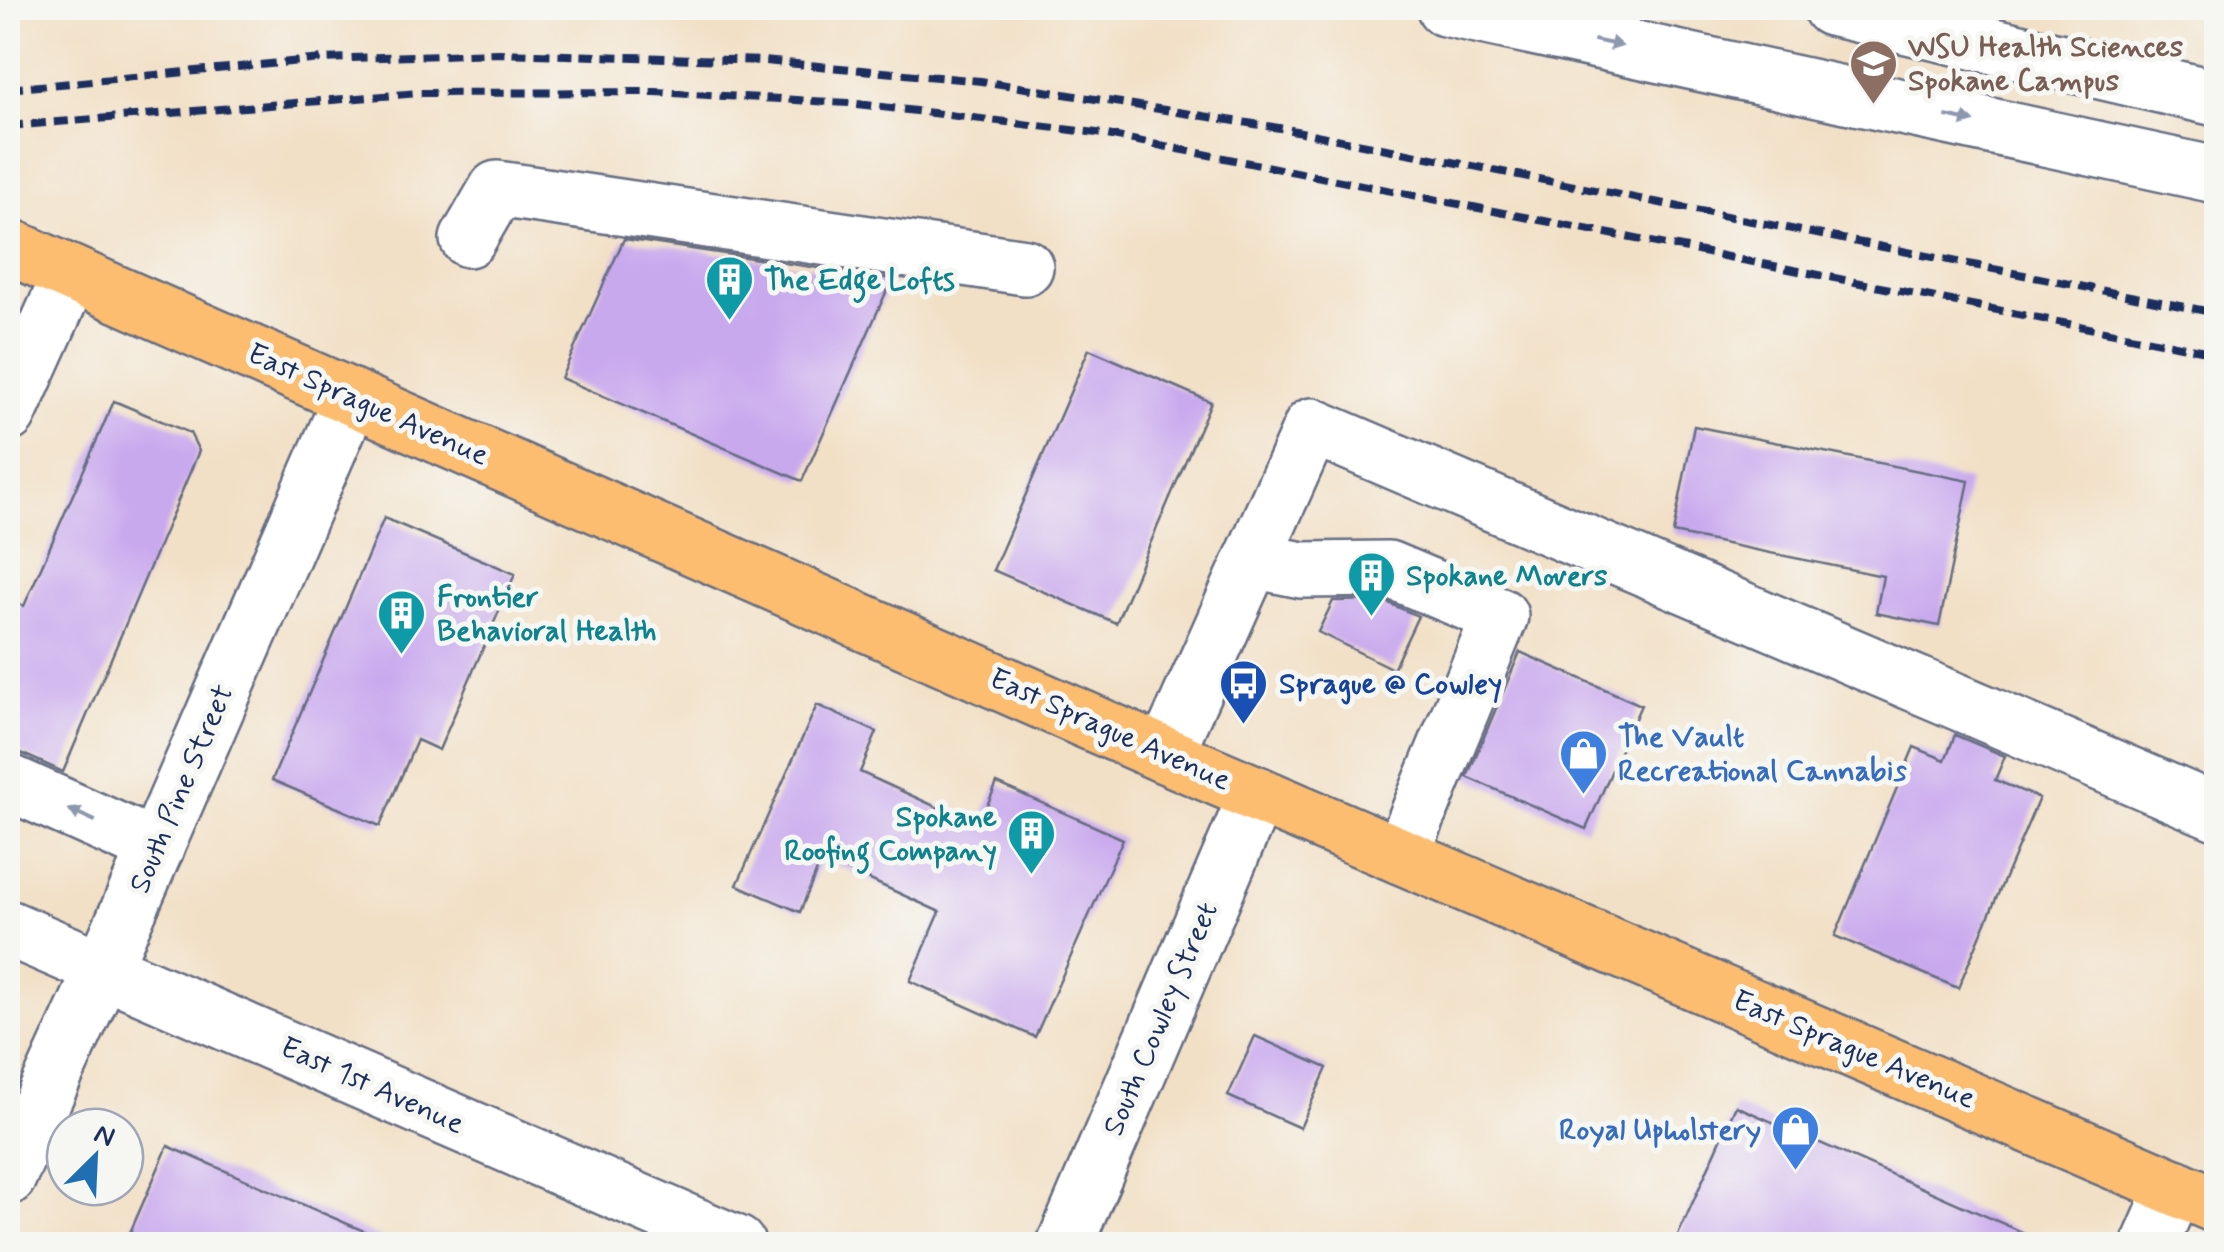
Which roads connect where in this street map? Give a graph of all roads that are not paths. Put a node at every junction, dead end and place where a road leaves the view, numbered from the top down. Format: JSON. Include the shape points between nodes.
{"nodes":[{"id":1,"x":1445,"y":8,"type":"edge"},
{"id":2,"x":1831,"y":8,"type":"edge"},
{"id":3,"x":2216,"y":98,"type":"edge"},
{"id":4,"x":2216,"y":175,"type":"edge"},
{"id":5,"x":468,"y":239,"type":"dead end"},
{"id":6,"x":30,"y":259,"type":"edge"},
{"id":7,"x":1025,"y":267,"type":"dead end"},
{"id":8,"x":351,"y":398,"type":"junction"},
{"id":9,"x":8,"y":414,"type":"edge"},
{"id":10,"x":1252,"y":560,"type":"junction"},
{"id":11,"x":1165,"y":756,"type":"junction"},
{"id":12,"x":8,"y":782,"type":"edge"},
{"id":13,"x":1257,"y":794,"type":"junction"},
{"id":14,"x":2216,"y":812,"type":"edge"},
{"id":15,"x":156,"y":848,"type":"junction"},
{"id":16,"x":1400,"y":856,"type":"junction"},
{"id":17,"x":8,"y":928,"type":"edge"},
{"id":18,"x":103,"y":969,"type":"junction"},
{"id":19,"x":8,"y":1177,"type":"edge"},
{"id":20,"x":2196,"y":1196,"type":"edge"},
{"id":21,"x":737,"y":1244,"type":"edge"},
{"id":22,"x":1065,"y":1244,"type":"edge"},
{"id":23,"x":2150,"y":1244,"type":"edge"}],
"edges":[{"from":1,"to":4,"type":"street","one_way":true},
{"from":2,"to":3,"type":"street"},
{"from":5,"to":7,"type":"street","via":[[496,189]]},
{"from":6,"to":8,"type":"main road","name":"East Sprague Avenue"},
{"from":6,"to":9,"type":"street"},
{"from":8,"to":11,"type":"main road","name":"East Sprague Avenue"},
{"from":8,"to":15,"type":"street","name":"South Pine Street"},
{"from":10,"to":11,"type":"street"},
{"from":10,"to":14,"type":"street","via":[[1312,426]]},
{"from":10,"to":16,"type":"street","via":[[1302,570],[1388,569],[1500,616]]},
{"from":11,"to":13,"type":"main road","name":"East Sprague Avenue"},
{"from":15,"to":12,"type":"street","one_way":true},
{"from":13,"to":16,"type":"main road","name":"East Sprague Avenue"},
{"from":13,"to":22,"type":"street","name":"South Cowley Street"},
{"from":15,"to":18,"type":"street","name":"South Pine Street"},
{"from":16,"to":20,"type":"main road","name":"East Sprague Avenue"},
{"from":17,"to":18,"type":"street","name":"East 1st Avenue"},
{"from":18,"to":19,"type":"street","name":"South Pine Street"},
{"from":18,"to":21,"type":"street","name":"East 1st Avenue"},
{"from":20,"to":23,"type":"street"}]}
